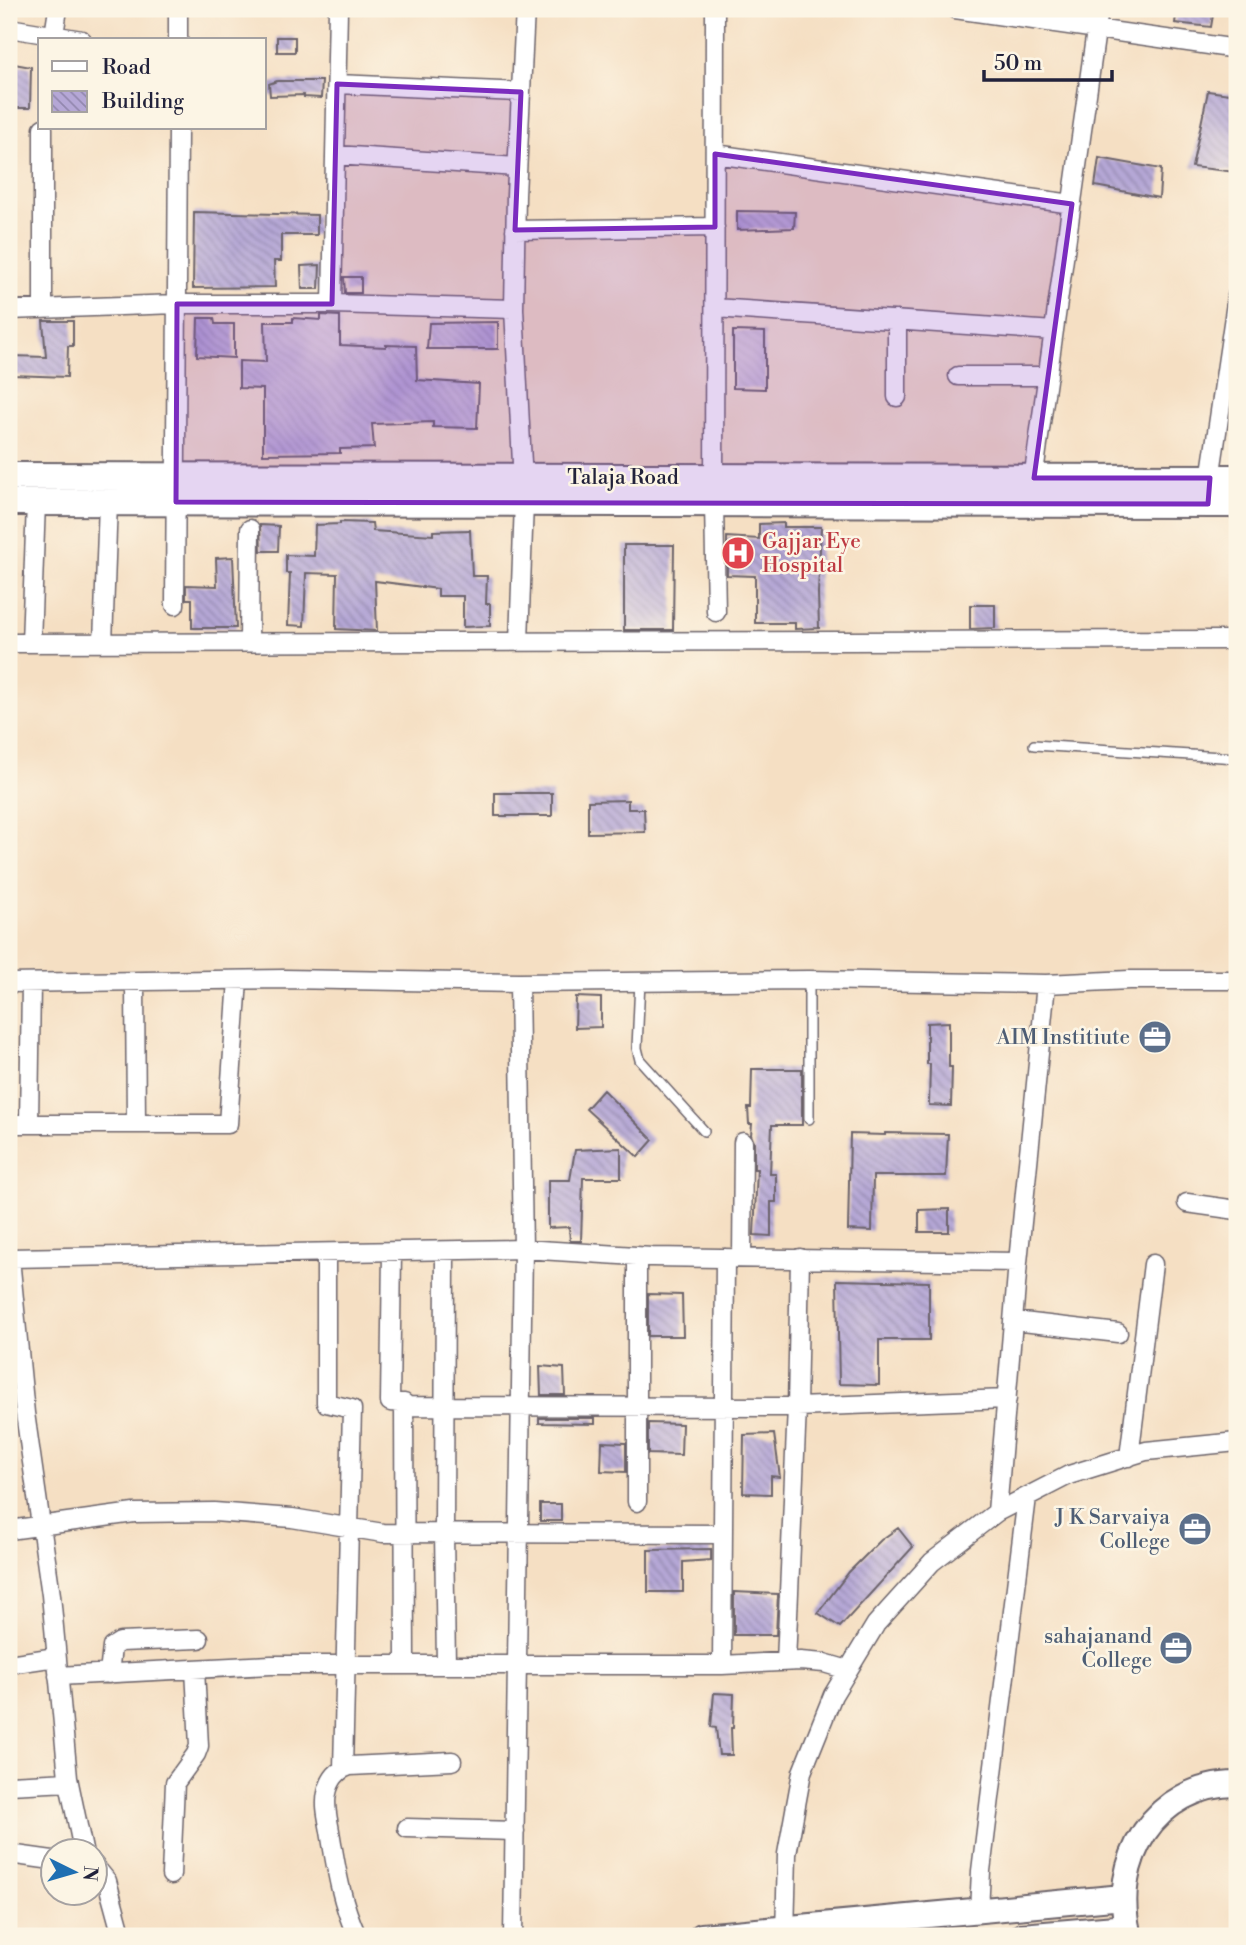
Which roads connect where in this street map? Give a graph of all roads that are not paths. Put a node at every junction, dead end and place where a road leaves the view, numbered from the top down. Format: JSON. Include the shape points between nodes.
{"nodes":[{"id":1,"x":58,"y":9,"type":"edge"},
{"id":2,"x":178,"y":9,"type":"edge"},
{"id":3,"x":338,"y":9,"type":"edge"},
{"id":4,"x":524,"y":9,"type":"edge"},
{"id":5,"x":715,"y":9,"type":"edge"},
{"id":6,"x":955,"y":9,"type":"edge"},
{"id":7,"x":1099,"y":9,"type":"edge"},
{"id":8,"x":9,"y":27,"type":"edge"},
{"id":9,"x":1096,"y":29,"type":"junction"},
{"id":10,"x":47,"y":36,"type":"edge"},
{"id":11,"x":64,"y":38,"type":"edge"},
{"id":12,"x":178,"y":38,"type":"edge"},
{"id":13,"x":1237,"y":49,"type":"edge"},
{"id":14,"x":337,"y":84,"type":"junction"},
{"id":15,"x":521,"y":92,"type":"junction"},
{"id":16,"x":43,"y":130,"type":"edge"},
{"id":17,"x":178,"y":130,"type":"edge"},
{"id":18,"x":715,"y":154,"type":"junction"},
{"id":19,"x":335,"y":155,"type":"junction"},
{"id":20,"x":517,"y":167,"type":"junction"},
{"id":21,"x":1072,"y":204,"type":"junction"},
{"id":22,"x":715,"y":226,"type":"junction"},
{"id":23,"x":515,"y":230,"type":"junction"},
{"id":24,"x":1237,"y":296,"type":"edge"},
{"id":25,"x":177,"y":304,"type":"junction"},
{"id":26,"x":332,"y":304,"type":"junction"},
{"id":27,"x":715,"y":308,"type":"junction"},
{"id":28,"x":43,"y":309,"type":"junction"},
{"id":29,"x":514,"y":309,"type":"junction"},
{"id":30,"x":9,"y":310,"type":"edge"},
{"id":31,"x":897,"y":320,"type":"junction"},
{"id":32,"x":1054,"y":331,"type":"junction"},
{"id":33,"x":958,"y":376,"type":"dead end"},
{"id":34,"x":1048,"y":376,"type":"junction"},
{"id":35,"x":897,"y":397,"type":"dead end"},
{"id":36,"x":9,"y":476,"type":"edge"},
{"id":37,"x":1237,"y":478,"type":"edge"},
{"id":38,"x":177,"y":489,"type":"junction"},
{"id":39,"x":524,"y":490,"type":"junction"},
{"id":40,"x":715,"y":490,"type":"junction"},
{"id":41,"x":1031,"y":490,"type":"junction"},
{"id":42,"x":1209,"y":491,"type":"junction"},
{"id":43,"x":9,"y":502,"type":"edge"},
{"id":44,"x":36,"y":502,"type":"junction"},
{"id":45,"x":108,"y":502,"type":"junction"},
{"id":46,"x":1237,"y":504,"type":"edge"},
{"id":47,"x":250,"y":529,"type":"dead end"},
{"id":48,"x":175,"y":605,"type":"dead end"},
{"id":49,"x":716,"y":612,"type":"dead end"},
{"id":50,"x":1237,"y":640,"type":"edge"},
{"id":51,"x":519,"y":641,"type":"junction"},
{"id":52,"x":249,"y":642,"type":"junction"},
{"id":53,"x":9,"y":643,"type":"edge"},
{"id":54,"x":31,"y":643,"type":"junction"},
{"id":55,"x":103,"y":643,"type":"junction"},
{"id":56,"x":1034,"y":745,"type":"dead end"},
{"id":57,"x":1237,"y":758,"type":"edge"},
{"id":58,"x":808,"y":979,"type":"junction"},
{"id":59,"x":238,"y":980,"type":"junction"},
{"id":60,"x":640,"y":981,"type":"junction"},
{"id":61,"x":1237,"y":981,"type":"edge"},
{"id":62,"x":135,"y":983,"type":"junction"},
{"id":63,"x":519,"y":983,"type":"junction"},
{"id":64,"x":9,"y":984,"type":"edge"},
{"id":65,"x":31,"y":984,"type":"junction"},
{"id":66,"x":1045,"y":984,"type":"junction"},
{"id":67,"x":809,"y":1119,"type":"dead end"},
{"id":68,"x":9,"y":1124,"type":"edge"},
{"id":69,"x":29,"y":1124,"type":"junction"},
{"id":70,"x":136,"y":1124,"type":"junction"},
{"id":71,"x":704,"y":1131,"type":"dead end"},
{"id":72,"x":743,"y":1142,"type":"dead end"},
{"id":73,"x":1187,"y":1203,"type":"dead end"},
{"id":74,"x":1237,"y":1210,"type":"edge"},
{"id":75,"x":523,"y":1249,"type":"junction"},
{"id":76,"x":445,"y":1251,"type":"junction"},
{"id":77,"x":392,"y":1252,"type":"junction"},
{"id":78,"x":326,"y":1253,"type":"junction"},
{"id":79,"x":637,"y":1256,"type":"junction"},
{"id":80,"x":9,"y":1258,"type":"edge"},
{"id":81,"x":734,"y":1258,"type":"junction"},
{"id":82,"x":800,"y":1258,"type":"junction"},
{"id":83,"x":1018,"y":1262,"type":"junction"},
{"id":84,"x":1153,"y":1264,"type":"dead end"},
{"id":85,"x":1014,"y":1321,"type":"junction"},
{"id":86,"x":1118,"y":1333,"type":"dead end"},
{"id":87,"x":1007,"y":1399,"type":"junction"},
{"id":88,"x":16,"y":1401,"type":"edge"},
{"id":89,"x":445,"y":1405,"type":"junction"},
{"id":90,"x":521,"y":1405,"type":"junction"},
{"id":91,"x":404,"y":1406,"type":"junction"},
{"id":92,"x":638,"y":1406,"type":"junction"},
{"id":93,"x":725,"y":1407,"type":"junction"},
{"id":94,"x":797,"y":1407,"type":"junction"},
{"id":95,"x":1237,"y":1442,"type":"edge"},
{"id":96,"x":1129,"y":1457,"type":"junction"},
{"id":97,"x":1027,"y":1497,"type":"junction"},
{"id":98,"x":637,"y":1502,"type":"dead end"},
{"id":99,"x":997,"y":1512,"type":"junction"},
{"id":100,"x":41,"y":1524,"type":"junction"},
{"id":101,"x":350,"y":1528,"type":"junction"},
{"id":102,"x":9,"y":1530,"type":"edge"},
{"id":103,"x":444,"y":1532,"type":"junction"},
{"id":104,"x":404,"y":1533,"type":"junction"},
{"id":105,"x":520,"y":1534,"type":"junction"},
{"id":106,"x":723,"y":1534,"type":"junction"},
{"id":107,"x":199,"y":1639,"type":"dead end"},
{"id":108,"x":57,"y":1657,"type":"junction"},
{"id":109,"x":786,"y":1661,"type":"junction"},
{"id":110,"x":9,"y":1664,"type":"edge"},
{"id":111,"x":345,"y":1664,"type":"junction"},
{"id":112,"x":405,"y":1664,"type":"junction"},
{"id":113,"x":446,"y":1664,"type":"junction"},
{"id":114,"x":722,"y":1665,"type":"junction"},
{"id":115,"x":518,"y":1666,"type":"junction"},
{"id":116,"x":195,"y":1669,"type":"junction"},
{"id":117,"x":848,"y":1670,"type":"junction"},
{"id":118,"x":110,"y":1674,"type":"junction"},
{"id":119,"x":58,"y":1676,"type":"junction"},
{"id":120,"x":452,"y":1761,"type":"dead end"},
{"id":121,"x":343,"y":1768,"type":"junction"},
{"id":122,"x":69,"y":1782,"type":"junction"},
{"id":123,"x":1237,"y":1784,"type":"edge"},
{"id":124,"x":9,"y":1785,"type":"edge"},
{"id":125,"x":407,"y":1828,"type":"dead end"},
{"id":126,"x":515,"y":1830,"type":"junction"},
{"id":127,"x":80,"y":1836,"type":"edge"},
{"id":128,"x":9,"y":1854,"type":"edge"},
{"id":129,"x":38,"y":1858,"type":"edge"},
{"id":130,"x":171,"y":1875,"type":"dead end"},
{"id":131,"x":108,"y":1885,"type":"edge"},
{"id":132,"x":1123,"y":1897,"type":"junction"},
{"id":133,"x":979,"y":1910,"type":"junction"},
{"id":134,"x":1128,"y":1932,"type":"edge"},
{"id":135,"x":785,"y":1933,"type":"edge"},
{"id":136,"x":122,"y":1936,"type":"edge"},
{"id":137,"x":357,"y":1936,"type":"edge"},
{"id":138,"x":513,"y":1936,"type":"edge"},
{"id":139,"x":702,"y":1936,"type":"edge"},
{"id":140,"x":1022,"y":1936,"type":"edge"}],
"edges":[{"from":1,"to":10,"type":"street"},
{"from":2,"to":12,"type":"street"},
{"from":3,"to":14,"type":"street"},
{"from":4,"to":15,"type":"street"},
{"from":5,"to":18,"type":"street"},
{"from":6,"to":9,"type":"street"},
{"from":7,"to":9,"type":"street"},
{"from":8,"to":10,"type":"street"},
{"from":9,"to":13,"type":"street"},
{"from":9,"to":21,"type":"street"},
{"from":10,"to":11,"type":"street"},
{"from":14,"to":15,"type":"street"},
{"from":14,"to":19,"type":"street"},
{"from":15,"to":20,"type":"street"},
{"from":16,"to":28,"type":"street"},
{"from":17,"to":25,"type":"street"},
{"from":18,"to":21,"type":"street"},
{"from":18,"to":22,"type":"street"},
{"from":19,"to":20,"type":"street"},
{"from":19,"to":26,"type":"street"},
{"from":20,"to":23,"type":"street"},
{"from":21,"to":32,"type":"street"},
{"from":22,"to":23,"type":"street"},
{"from":22,"to":27,"type":"street"},
{"from":23,"to":29,"type":"street"},
{"from":24,"to":42,"type":"street"},
{"from":25,"to":26,"type":"street"},
{"from":25,"to":28,"type":"street"},
{"from":25,"to":38,"type":"street"},
{"from":26,"to":29,"type":"street"},
{"from":27,"to":31,"type":"street"},
{"from":27,"to":40,"type":"street"},
{"from":28,"to":30,"type":"street"},
{"from":29,"to":39,"type":"street"},
{"from":31,"to":32,"type":"street"},
{"from":31,"to":35,"type":"street"},
{"from":32,"to":34,"type":"street"},
{"from":33,"to":34,"type":"street"},
{"from":34,"to":41,"type":"street"},
{"from":36,"to":38,"type":"main road","name":"Talaja Road"},
{"from":37,"to":42,"type":"main road","name":"Talaja Road"},
{"from":38,"to":39,"type":"main road","name":"Talaja Road"},
{"from":38,"to":45,"type":"main road","name":"Talaja Road"},
{"from":38,"to":48,"type":"street"},
{"from":39,"to":40,"type":"main road","name":"Talaja Road"},
{"from":39,"to":51,"type":"street"},
{"from":40,"to":41,"type":"main road","name":"Talaja Road"},
{"from":40,"to":49,"type":"street"},
{"from":41,"to":42,"type":"main road","name":"Talaja Road"},
{"from":42,"to":46,"type":"main road","name":"Talaja Road"},
{"from":43,"to":44,"type":"main road","name":"Talaja Road"},
{"from":44,"to":45,"type":"main road","name":"Talaja Road"},
{"from":44,"to":54,"type":"street"},
{"from":45,"to":55,"type":"street"},
{"from":47,"to":52,"type":"street"},
{"from":50,"to":51,"type":"street"},
{"from":51,"to":52,"type":"street"},
{"from":52,"to":55,"type":"street"},
{"from":53,"to":54,"type":"street"},
{"from":54,"to":55,"type":"street"},
{"from":56,"to":57,"type":"lane"},
{"from":58,"to":60,"type":"street"},
{"from":58,"to":66,"type":"street"},
{"from":58,"to":67,"type":"lane"},
{"from":59,"to":62,"type":"street"},
{"from":59,"to":63,"type":"street"},
{"from":59,"to":70,"type":"street","via":[[228,1124]]},
{"from":60,"to":63,"type":"street"},
{"from":60,"to":71,"type":"lane","via":[[640,1060]]},
{"from":61,"to":66,"type":"street"},
{"from":62,"to":65,"type":"street"},
{"from":62,"to":70,"type":"street"},
{"from":63,"to":75,"type":"street"},
{"from":64,"to":65,"type":"street"},
{"from":65,"to":69,"type":"street"},
{"from":66,"to":83,"type":"street"},
{"from":68,"to":69,"type":"street"},
{"from":69,"to":70,"type":"street"},
{"from":72,"to":81,"type":"street"},
{"from":73,"to":74,"type":"street"},
{"from":75,"to":76,"type":"street"},
{"from":75,"to":79,"type":"street"},
{"from":75,"to":90,"type":"street"},
{"from":76,"to":77,"type":"street"},
{"from":76,"to":89,"type":"street"},
{"from":77,"to":78,"type":"street"},
{"from":77,"to":91,"type":"street","via":[[390,1402]]},
{"from":78,"to":80,"type":"street"},
{"from":78,"to":101,"type":"street","via":[[326,1403],[352,1409]]},
{"from":79,"to":81,"type":"street"},
{"from":79,"to":92,"type":"street"},
{"from":80,"to":88,"type":"street"},
{"from":81,"to":82,"type":"street"},
{"from":81,"to":93,"type":"street"},
{"from":82,"to":83,"type":"street"},
{"from":82,"to":94,"type":"street"},
{"from":83,"to":85,"type":"street"},
{"from":84,"to":96,"type":"street"},
{"from":85,"to":86,"type":"street"},
{"from":85,"to":87,"type":"street"},
{"from":87,"to":94,"type":"street"},
{"from":87,"to":99,"type":"street"},
{"from":88,"to":100,"type":"street"},
{"from":89,"to":90,"type":"street"},
{"from":89,"to":91,"type":"street"},
{"from":89,"to":103,"type":"street"},
{"from":90,"to":92,"type":"street"},
{"from":90,"to":105,"type":"street"},
{"from":91,"to":104,"type":"street"},
{"from":92,"to":93,"type":"street"},
{"from":92,"to":98,"type":"street"},
{"from":93,"to":94,"type":"street"},
{"from":93,"to":106,"type":"street"},
{"from":94,"to":109,"type":"street"},
{"from":95,"to":96,"type":"street","via":[[1146,1451]]},
{"from":96,"to":97,"type":"street","via":[[1069,1475]]},
{"from":97,"to":99,"type":"street"},
{"from":97,"to":133,"type":"street"},
{"from":99,"to":117,"type":"street","via":[[932,1562],[876,1624]]},
{"from":100,"to":101,"type":"street","via":[[134,1513],[214,1512]]},
{"from":100,"to":102,"type":"street"},
{"from":100,"to":108,"type":"street"},
{"from":101,"to":104,"type":"street"},
{"from":101,"to":111,"type":"street"},
{"from":103,"to":104,"type":"street"},
{"from":103,"to":105,"type":"street"},
{"from":103,"to":113,"type":"street"},
{"from":104,"to":112,"type":"street"},
{"from":105,"to":106,"type":"street"},
{"from":105,"to":115,"type":"street"},
{"from":106,"to":114,"type":"street"},
{"from":107,"to":118,"type":"street","via":[[120,1642],[111,1647]]},
{"from":108,"to":110,"type":"street"},
{"from":108,"to":119,"type":"street"},
{"from":109,"to":114,"type":"street"},
{"from":109,"to":117,"type":"street"},
{"from":111,"to":112,"type":"street"},
{"from":111,"to":116,"type":"street"},
{"from":111,"to":121,"type":"street"},
{"from":112,"to":113,"type":"street"},
{"from":113,"to":115,"type":"street"},
{"from":114,"to":115,"type":"street"},
{"from":115,"to":126,"type":"street"},
{"from":116,"to":118,"type":"street"},
{"from":116,"to":130,"type":"street","via":[[199,1746],[175,1783]]},
{"from":117,"to":135,"type":"street","via":[[833,1695],[803,1772],[786,1853]]},
{"from":118,"to":119,"type":"street"},
{"from":119,"to":122,"type":"street"},
{"from":120,"to":121,"type":"street"},
{"from":121,"to":137,"type":"street","via":[[331,1780],[327,1811],[340,1892]]},
{"from":122,"to":124,"type":"street"},
{"from":122,"to":127,"type":"street"},
{"from":123,"to":132,"type":"street","via":[[1218,1784],[1180,1797],[1150,1823],[1130,1857]]},
{"from":125,"to":126,"type":"street"},
{"from":126,"to":138,"type":"street"},
{"from":128,"to":129,"type":"street"},
{"from":131,"to":136,"type":"street"},
{"from":132,"to":133,"type":"street"},
{"from":132,"to":134,"type":"street"},
{"from":133,"to":135,"type":"street"},
{"from":134,"to":140,"type":"street"},
{"from":135,"to":139,"type":"street"}]}
